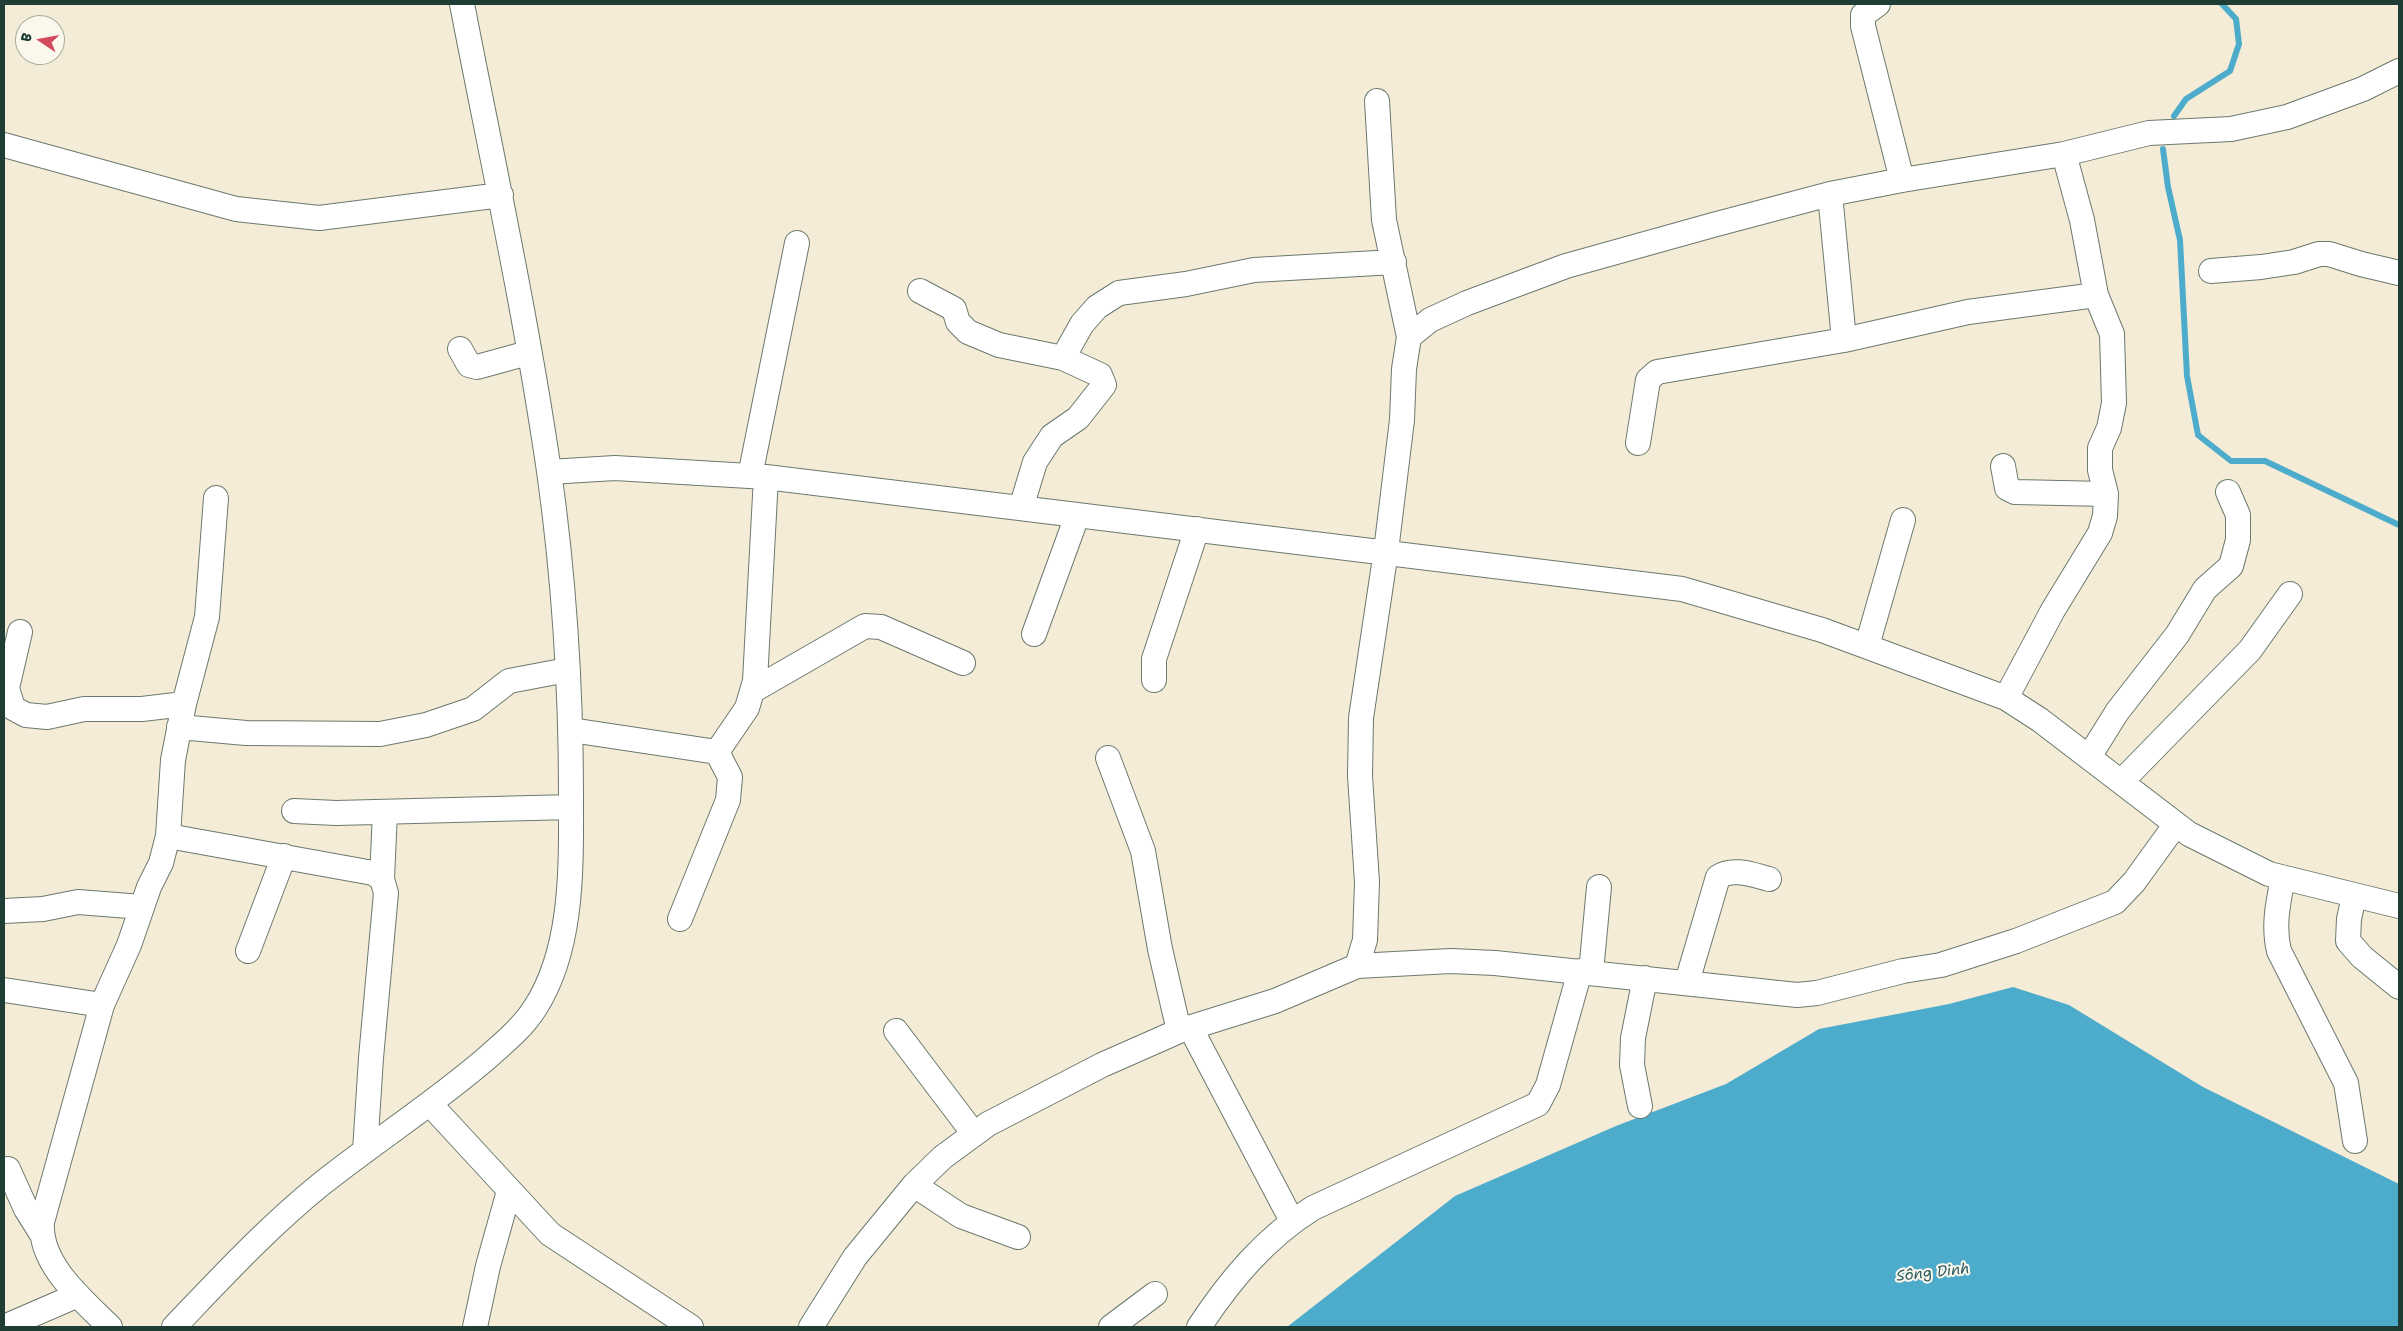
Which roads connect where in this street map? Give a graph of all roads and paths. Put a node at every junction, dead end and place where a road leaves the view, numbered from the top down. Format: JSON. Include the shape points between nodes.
{"nodes":[{"id":1,"x":462,"y":4,"type":"edge"},
{"id":2,"x":1878,"y":4,"type":"edge"},
{"id":3,"x":2399,"y":71,"type":"edge"},
{"id":4,"x":1377,"y":101,"type":"dead end"},
{"id":5,"x":4,"y":145,"type":"edge"},
{"id":6,"x":2064,"y":154,"type":"junction"},
{"id":7,"x":1902,"y":180,"type":"junction"},
{"id":8,"x":1830,"y":194,"type":"junction"},
{"id":9,"x":501,"y":195,"type":"junction"},
{"id":10,"x":797,"y":243,"type":"dead end"},
{"id":11,"x":1394,"y":262,"type":"junction"},
{"id":12,"x":2211,"y":271,"type":"dead end"},
{"id":13,"x":2399,"y":272,"type":"edge"},
{"id":14,"x":920,"y":291,"type":"dead end"},
{"id":15,"x":2096,"y":295,"type":"junction"},
{"id":16,"x":1410,"y":337,"type":"junction"},
{"id":17,"x":1844,"y":340,"type":"junction"},
{"id":18,"x":460,"y":349,"type":"dead end"},
{"id":19,"x":528,"y":353,"type":"junction"},
{"id":20,"x":1063,"y":358,"type":"junction"},
{"id":21,"x":1638,"y":442,"type":"dead end"},
{"id":22,"x":2002,"y":466,"type":"dead end"},
{"id":23,"x":549,"y":472,"type":"junction"},
{"id":24,"x":758,"y":477,"type":"junction"},
{"id":25,"x":2228,"y":492,"type":"dead end"},
{"id":26,"x":2106,"y":494,"type":"junction"},
{"id":27,"x":216,"y":498,"type":"dead end"},
{"id":28,"x":1021,"y":508,"type":"junction"},
{"id":29,"x":1077,"y":516,"type":"junction"},
{"id":30,"x":1903,"y":520,"type":"dead end"},
{"id":31,"x":1197,"y":530,"type":"junction"},
{"id":32,"x":1386,"y":551,"type":"junction"},
{"id":33,"x":2290,"y":594,"type":"dead end"},
{"id":34,"x":20,"y":632,"type":"dead end"},
{"id":35,"x":1034,"y":634,"type":"dead end"},
{"id":36,"x":1867,"y":646,"type":"junction"},
{"id":37,"x":962,"y":663,"type":"dead end"},
{"id":38,"x":567,"y":670,"type":"junction"},
{"id":39,"x":1154,"y":680,"type":"dead end"},
{"id":40,"x":752,"y":692,"type":"junction"},
{"id":41,"x":2006,"y":698,"type":"junction"},
{"id":42,"x":184,"y":704,"type":"junction"},
{"id":43,"x":179,"y":727,"type":"junction"},
{"id":44,"x":571,"y":730,"type":"junction"},
{"id":45,"x":717,"y":752,"type":"junction"},
{"id":46,"x":2089,"y":757,"type":"junction"},
{"id":47,"x":1108,"y":758,"type":"dead end"},
{"id":48,"x":2121,"y":782,"type":"junction"},
{"id":49,"x":571,"y":807,"type":"junction"},
{"id":50,"x":294,"y":811,"type":"dead end"},
{"id":51,"x":385,"y":812,"type":"junction"},
{"id":52,"x":2176,"y":824,"type":"junction"},
{"id":53,"x":168,"y":836,"type":"junction"},
{"id":54,"x":284,"y":856,"type":"junction"},
{"id":55,"x":1769,"y":878,"type":"dead end"},
{"id":56,"x":2284,"y":878,"type":"junction"},
{"id":57,"x":382,"y":879,"type":"junction"},
{"id":58,"x":1599,"y":887,"type":"dead end"},
{"id":59,"x":2354,"y":896,"type":"junction"},
{"id":60,"x":2399,"y":906,"type":"edge"},
{"id":61,"x":142,"y":908,"type":"junction"},
{"id":62,"x":4,"y":911,"type":"edge"},
{"id":63,"x":680,"y":919,"type":"dead end"},
{"id":64,"x":248,"y":951,"type":"dead end"},
{"id":65,"x":1357,"y":966,"type":"junction"},
{"id":66,"x":1585,"y":971,"type":"junction"},
{"id":67,"x":1645,"y":978,"type":"junction"},
{"id":68,"x":1687,"y":982,"type":"junction"},
{"id":69,"x":2399,"y":987,"type":"edge"},
{"id":70,"x":4,"y":990,"type":"edge"},
{"id":71,"x":102,"y":1005,"type":"junction"},
{"id":72,"x":1185,"y":1029,"type":"junction"},
{"id":73,"x":896,"y":1031,"type":"dead end"},
{"id":74,"x":430,"y":1104,"type":"junction"},
{"id":75,"x":1640,"y":1106,"type":"dead end"},
{"id":76,"x":974,"y":1134,"type":"junction"},
{"id":77,"x":2355,"y":1141,"type":"dead end"},
{"id":78,"x":366,"y":1151,"type":"junction"},
{"id":79,"x":8,"y":1169,"type":"dead end"},
{"id":80,"x":914,"y":1185,"type":"junction"},
{"id":81,"x":509,"y":1191,"type":"junction"},
{"id":82,"x":1292,"y":1221,"type":"junction"},
{"id":83,"x":41,"y":1233,"type":"junction"},
{"id":84,"x":1018,"y":1237,"type":"dead end"},
{"id":85,"x":1155,"y":1294,"type":"dead end"},
{"id":86,"x":78,"y":1295,"type":"junction"},
{"id":87,"x":4,"y":1327,"type":"edge"},
{"id":88,"x":110,"y":1327,"type":"edge"},
{"id":89,"x":174,"y":1327,"type":"edge"},
{"id":90,"x":475,"y":1327,"type":"edge"},
{"id":91,"x":690,"y":1327,"type":"edge"},
{"id":92,"x":812,"y":1327,"type":"edge"},
{"id":93,"x":1111,"y":1327,"type":"edge"},
{"id":94,"x":1199,"y":1327,"type":"edge"}],
"edges":[{"from":1,"to":9,"type":"street"},
{"from":2,"to":7,"type":"street","via":[[1863,15],[1863,26]]},
{"from":3,"to":6,"type":"street","via":[[2363,89],[2287,117],[2231,129],[2149,133]]},
{"from":4,"to":11,"type":"street","via":[[1384,220]]},
{"from":5,"to":9,"type":"street","via":[[236,209],[319,218]]},
{"from":6,"to":7,"type":"street"},
{"from":6,"to":15,"type":"street","via":[[2082,220]]},
{"from":7,"to":8,"type":"street"},
{"from":8,"to":16,"type":"street","via":[[1566,266],[1466,303],[1430,320]]},
{"from":8,"to":17,"type":"street"},
{"from":9,"to":19,"type":"street"},
{"from":10,"to":24,"type":"street"},
{"from":11,"to":16,"type":"street"},
{"from":11,"to":20,"type":"street","via":[[1254,270],[1119,293],[1097,307],[1082,324]]},
{"from":12,"to":13,"type":"street","via":[[2261,267],[2324,254]]},
{"from":14,"to":20,"type":"street","via":[[954,309],[958,322],[968,332],[999,344]]},
{"from":15,"to":17,"type":"street","via":[[1968,312]]},
{"from":15,"to":26,"type":"street","via":[[2112,334],[2114,371],[2114,403],[2109,428],[2100,448],[2100,470]]},
{"from":16,"to":32,"type":"street"},
{"from":17,"to":21,"type":"street","via":[[1657,372],[1648,380]]},
{"from":18,"to":19,"type":"street","via":[[469,364],[477,367]]},
{"from":19,"to":23,"type":"street"},
{"from":20,"to":28,"type":"street","via":[[1100,374],[1104,385],[1078,418],[1052,436],[1034,462]]},
{"from":22,"to":26,"type":"street","via":[[2007,488],[2015,492]]},
{"from":23,"to":24,"type":"street","via":[[615,468]]},
{"from":23,"to":38,"type":"street"},
{"from":24,"to":28,"type":"street"},
{"from":24,"to":40,"type":"street","via":[[755,681]]},
{"from":25,"to":46,"type":"street","via":[[2238,515],[2238,540],[2231,566],[2205,589],[2178,634],[2117,712]]},
{"from":26,"to":41,"type":"street","via":[[2100,533],[2053,610]]},
{"from":27,"to":42,"type":"street","via":[[207,617]]},
{"from":28,"to":29,"type":"street"},
{"from":29,"to":31,"type":"street"},
{"from":29,"to":35,"type":"street"},
{"from":30,"to":36,"type":"street"},
{"from":31,"to":32,"type":"street"},
{"from":31,"to":39,"type":"street","via":[[1154,660]]},
{"from":32,"to":36,"type":"street","via":[[1682,589]]},
{"from":32,"to":65,"type":"street","via":[[1361,718],[1360,776],[1367,882],[1365,940]]},
{"from":33,"to":48,"type":"street","via":[[2250,650]]},
{"from":34,"to":42,"type":"street","via":[[7,688],[13,708],[26,715],[47,717],[84,709],[142,709]]},
{"from":36,"to":41,"type":"street"},
{"from":37,"to":40,"type":"street","via":[[881,627],[864,626]]},
{"from":38,"to":43,"type":"street","via":[[509,682],[473,709],[426,725],[380,734],[246,733]]},
{"from":38,"to":44,"type":"street"},
{"from":40,"to":45,"type":"street","via":[[747,708]]},
{"from":41,"to":46,"type":"street"},
{"from":42,"to":43,"type":"street"},
{"from":43,"to":53,"type":"street","via":[[173,760]]},
{"from":44,"to":45,"type":"street"},
{"from":44,"to":49,"type":"street"},
{"from":45,"to":63,"type":"street","via":[[730,777],[728,800]]},
{"from":46,"to":48,"type":"street"},
{"from":47,"to":72,"type":"street","via":[[1143,851],[1160,949]]},
{"from":48,"to":52,"type":"street"},
{"from":49,"to":51,"type":"street"},
{"from":49,"to":74,"type":"street","via":[[565,919],[556,964],[537,1006],[521,1027],[496,1050]]},
{"from":50,"to":51,"type":"street"},
{"from":51,"to":57,"type":"street"},
{"from":52,"to":56,"type":"street","via":[[2189,834],[2269,874]]},
{"from":52,"to":68,"type":"street","via":[[2134,882],[2115,902],[1982,953],[1941,965],[1797,995]]},
{"from":53,"to":54,"type":"street"},
{"from":53,"to":61,"type":"street","via":[[161,863]]},
{"from":54,"to":57,"type":"street","via":[[373,873]]},
{"from":54,"to":64,"type":"street"},
{"from":55,"to":68,"type":"street","via":[[1739,872],[1725,872],[1718,877]]},
{"from":56,"to":59,"type":"street"},
{"from":56,"to":77,"type":"street","via":[[2275,934],[2279,951],[2346,1084]]},
{"from":57,"to":78,"type":"street","via":[[386,894]]},
{"from":58,"to":66,"type":"street"},
{"from":59,"to":60,"type":"street"},
{"from":59,"to":69,"type":"street","via":[[2348,941],[2362,957]]},
{"from":61,"to":62,"type":"street","via":[[78,902],[43,909]]},
{"from":61,"to":71,"type":"street"},
{"from":65,"to":66,"type":"street","via":[[1452,961]]},
{"from":65,"to":72,"type":"street","via":[[1275,1001]]},
{"from":66,"to":67,"type":"street"},
{"from":66,"to":82,"type":"street","via":[[1548,1085],[1538,1104],[1313,1208]]},
{"from":67,"to":68,"type":"street"},
{"from":67,"to":75,"type":"street","via":[[1633,1038],[1632,1065]]},
{"from":70,"to":71,"type":"street"},
{"from":71,"to":83,"type":"street"},
{"from":72,"to":76,"type":"street","via":[[1102,1064]]},
{"from":72,"to":82,"type":"street"},
{"from":73,"to":76,"type":"street"},
{"from":74,"to":78,"type":"street"},
{"from":74,"to":81,"type":"street"},
{"from":76,"to":80,"type":"street","via":[[943,1157]]},
{"from":78,"to":89,"type":"street","via":[[318,1187],[260,1239]]},
{"from":79,"to":83,"type":"street"},
{"from":80,"to":84,"type":"street","via":[[961,1216]]},
{"from":80,"to":92,"type":"street","via":[[855,1258]]},
{"from":81,"to":90,"type":"street"},
{"from":81,"to":91,"type":"street","via":[[550,1234]]},
{"from":82,"to":94,"type":"street","via":[[1270,1239],[1233,1279]]},
{"from":83,"to":86,"type":"street","via":[[44,1246],[59,1272]]},
{"from":85,"to":93,"type":"street"},
{"from":86,"to":87,"type":"street"},
{"from":86,"to":88,"type":"street"}]}
